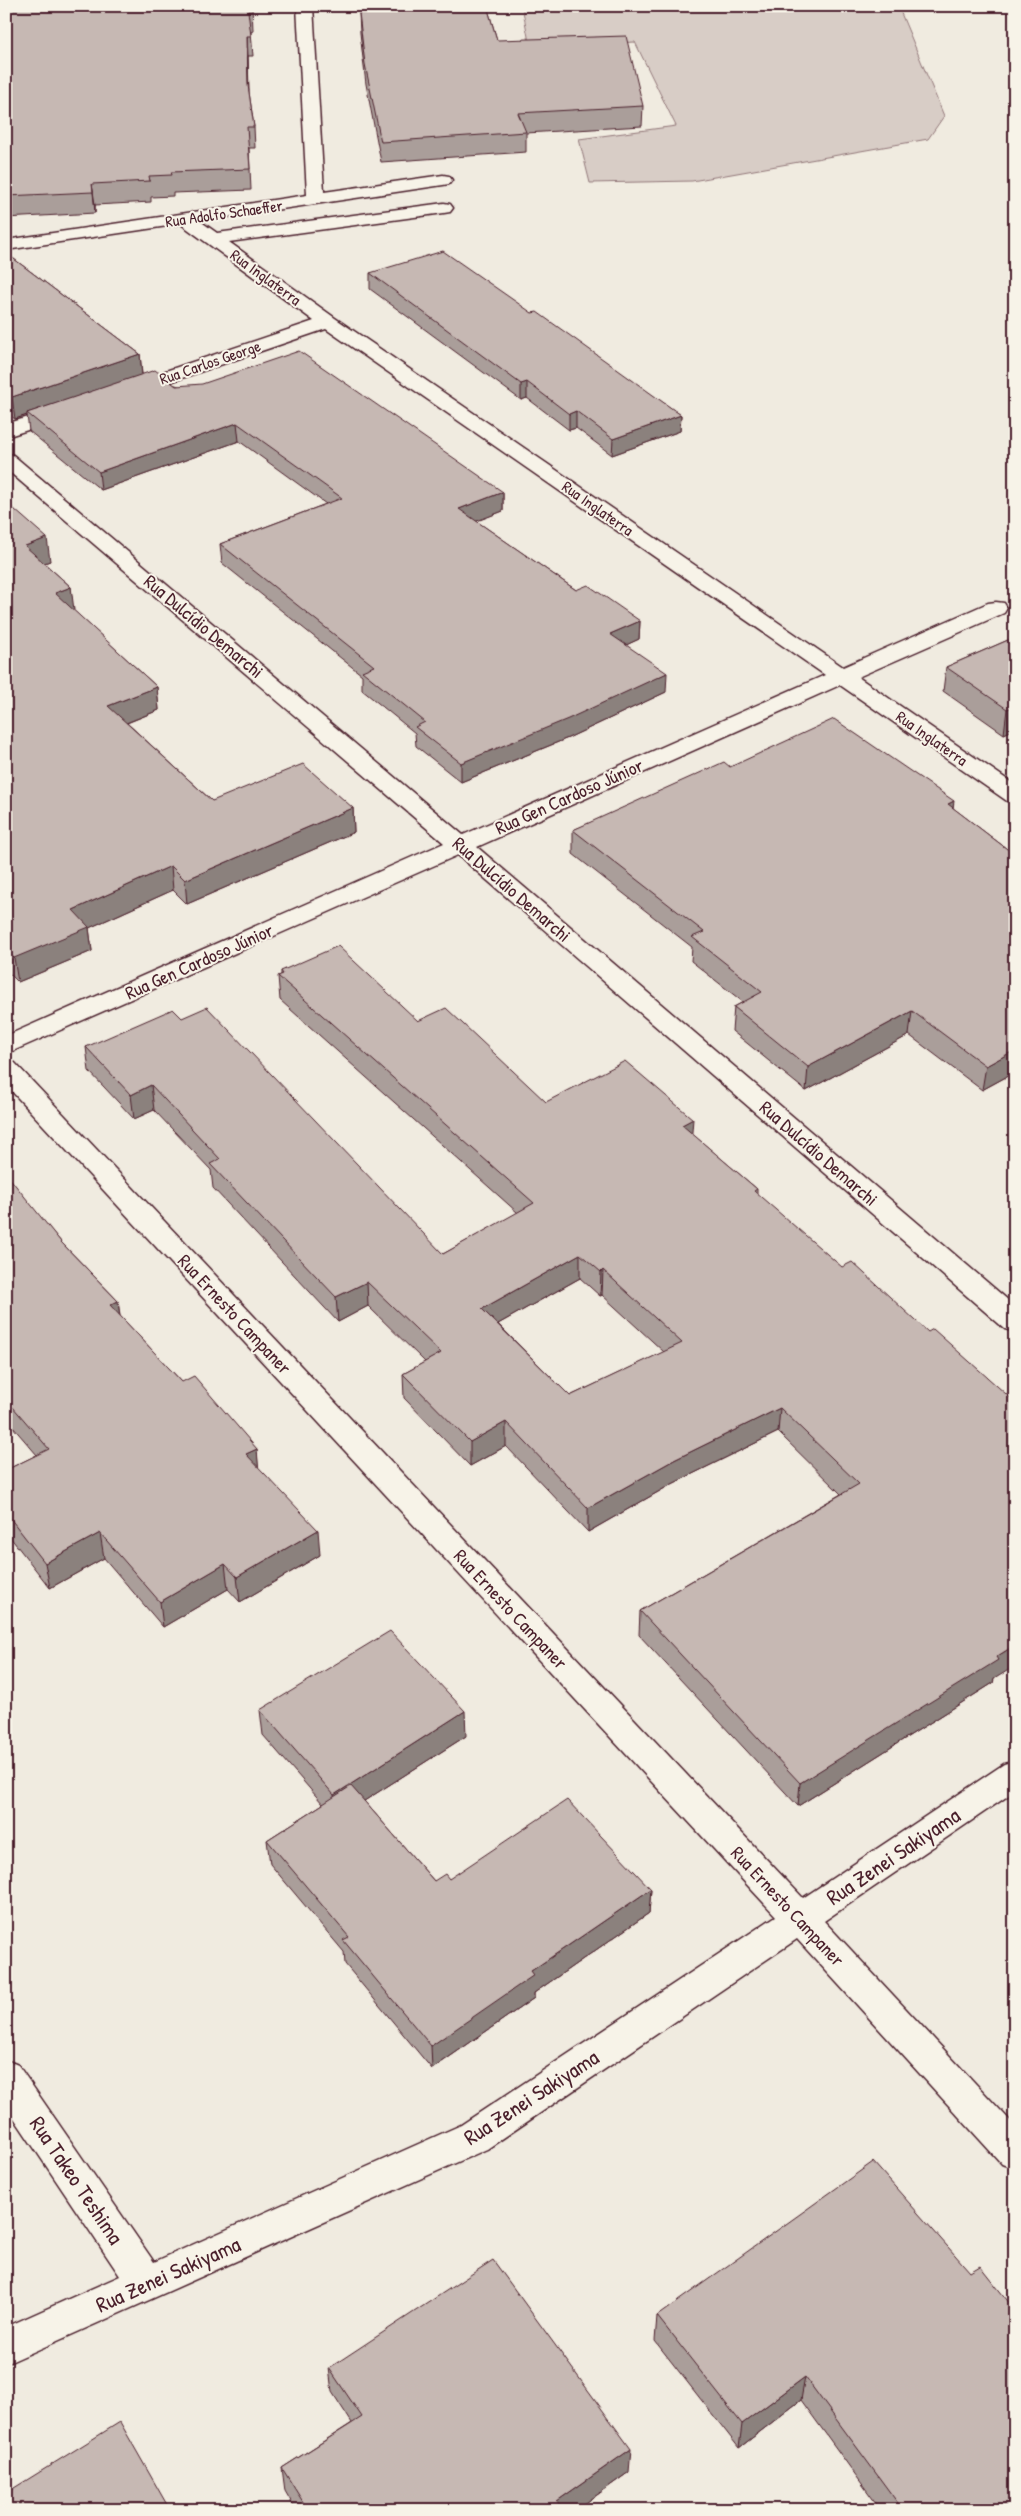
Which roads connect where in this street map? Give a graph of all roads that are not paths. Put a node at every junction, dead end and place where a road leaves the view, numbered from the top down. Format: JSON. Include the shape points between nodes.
{"nodes":[{"id":1,"x":305,"y":6,"type":"edge"},
{"id":2,"x":443,"y":180,"type":"dead end"},
{"id":3,"x":316,"y":199,"type":"junction"},
{"id":4,"x":444,"y":208,"type":"dead end"},
{"id":5,"x":184,"y":218,"type":"junction"},
{"id":6,"x":214,"y":239,"type":"junction"},
{"id":7,"x":6,"y":245,"type":"edge"},
{"id":8,"x":328,"y":322,"type":"junction"},
{"id":9,"x":110,"y":396,"type":"edge"},
{"id":10,"x":82,"y":406,"type":"edge"},
{"id":11,"x":6,"y":432,"type":"edge"},
{"id":12,"x":6,"y":459,"type":"edge"},
{"id":13,"x":996,"y":608,"type":"dead end"},
{"id":14,"x":840,"y":675,"type":"junction"},
{"id":15,"x":1015,"y":796,"type":"edge"},
{"id":16,"x":461,"y":845,"type":"junction"},
{"id":17,"x":6,"y":1046,"type":"edge"},
{"id":18,"x":6,"y":1069,"type":"edge"},
{"id":19,"x":1015,"y":1322,"type":"edge"},
{"id":20,"x":1015,"y":1774,"type":"edge"},
{"id":21,"x":800,"y":1918,"type":"junction"},
{"id":22,"x":6,"y":2076,"type":"edge"},
{"id":23,"x":1015,"y":2152,"type":"edge"},
{"id":24,"x":147,"y":2284,"type":"junction"},
{"id":25,"x":6,"y":2346,"type":"edge"}],
"edges":[{"from":1,"to":3,"type":"street"},
{"from":2,"to":3,"type":"street","name":"Rua Adolfo Schaeffer"},
{"from":3,"to":5,"type":"street","name":"Rua Adolfo Schaeffer"},
{"from":4,"to":6,"type":"street","name":"Rua Adolfo Schaeffer"},
{"from":5,"to":6,"type":"street","name":"Rua Inglaterra"},
{"from":5,"to":7,"type":"street","name":"Rua Adolfo Schaeffer"},
{"from":6,"to":8,"type":"street","name":"Rua Inglaterra"},
{"from":8,"to":9,"type":"street","name":"Rua Carlos George"},
{"from":8,"to":14,"type":"street","name":"Rua Inglaterra"},
{"from":10,"to":11,"type":"street"},
{"from":12,"to":16,"type":"street","name":"Rua Dulcídio Demarchi"},
{"from":13,"to":14,"type":"street","name":"Rua Gen Cardoso Júnior"},
{"from":14,"to":15,"type":"street","name":"Rua Inglaterra"},
{"from":14,"to":16,"type":"street","name":"Rua Gen Cardoso Júnior"},
{"from":16,"to":17,"type":"street","name":"Rua Gen Cardoso Júnior"},
{"from":16,"to":19,"type":"street","name":"Rua Dulcídio Demarchi"},
{"from":18,"to":21,"type":"street","name":"Rua Ernesto Campaner"},
{"from":20,"to":21,"type":"street","name":"Rua Zenei Sakiyama"},
{"from":21,"to":23,"type":"street","name":"Rua Ernesto Campaner"},
{"from":21,"to":24,"type":"street","name":"Rua Zenei Sakiyama","via":[[474,2137]]},
{"from":22,"to":24,"type":"street","name":"Rua Takeo Teshima"},
{"from":24,"to":25,"type":"street","name":"Rua Zenei Sakiyama"}]}
